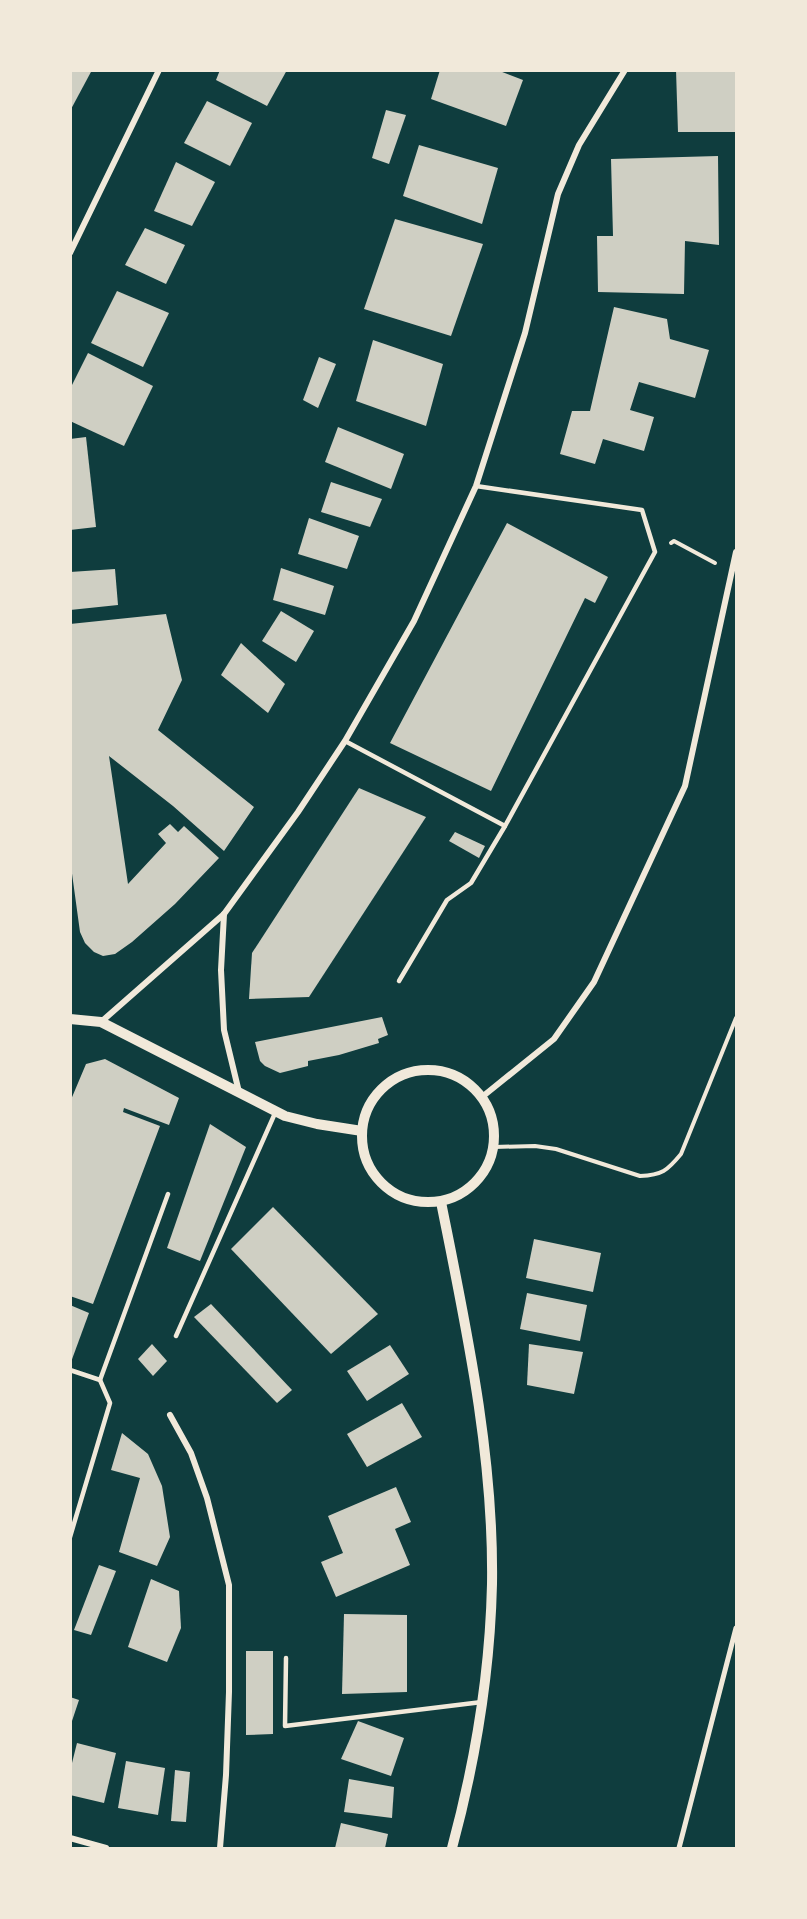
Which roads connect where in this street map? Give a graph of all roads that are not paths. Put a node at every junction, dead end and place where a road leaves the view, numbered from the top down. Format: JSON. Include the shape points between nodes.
{"nodes":[{"id":1,"x":159,"y":70,"type":"edge"},
{"id":2,"x":625,"y":70,"type":"edge"},
{"id":3,"x":70,"y":253,"type":"edge"},
{"id":4,"x":476,"y":486,"type":"junction"},
{"id":5,"x":736,"y":552,"type":"edge"},
{"id":6,"x":345,"y":741,"type":"junction"},
{"id":7,"x":505,"y":826,"type":"junction"},
{"id":8,"x":224,"y":914,"type":"junction"},
{"id":9,"x":399,"y":981,"type":"dead end"},
{"id":10,"x":70,"y":1019,"type":"edge"},
{"id":11,"x":100,"y":1022,"type":"junction"},
{"id":12,"x":240,"y":1094,"type":"junction"},
{"id":13,"x":482,"y":1097,"type":"junction"},
{"id":14,"x":276,"y":1111,"type":"junction"},
{"id":15,"x":362,"y":1131,"type":"junction"},
{"id":16,"x":168,"y":1194,"type":"dead end"},
{"id":17,"x":441,"y":1202,"type":"junction"},
{"id":18,"x":176,"y":1336,"type":"dead end"},
{"id":19,"x":70,"y":1370,"type":"edge"},
{"id":20,"x":100,"y":1380,"type":"junction"},
{"id":21,"x":170,"y":1415,"type":"dead end"},
{"id":22,"x":70,"y":1538,"type":"edge"},
{"id":23,"x":736,"y":1628,"type":"edge"},
{"id":24,"x":286,"y":1658,"type":"dead end"},
{"id":25,"x":482,"y":1702,"type":"junction"},
{"id":26,"x":70,"y":1838,"type":"edge"},
{"id":27,"x":106,"y":1848,"type":"edge"},
{"id":28,"x":220,"y":1848,"type":"edge"},
{"id":29,"x":452,"y":1848,"type":"edge"},
{"id":30,"x":679,"y":1848,"type":"edge"}],
"edges":[{"from":1,"to":3,"type":"street"},
{"from":2,"to":4,"type":"street","via":[[579,145],[558,194],[525,333]]},
{"from":4,"to":6,"type":"street","via":[[414,621]]},
{"from":4,"to":7,"type":"lane","via":[[642,510],[655,552]]},
{"from":5,"to":13,"type":"street","via":[[685,786],[594,982],[554,1039]]},
{"from":6,"to":7,"type":"lane"},
{"from":6,"to":8,"type":"street"},
{"from":7,"to":9,"type":"lane","via":[[471,883],[447,900]]},
{"from":8,"to":11,"type":"street"},
{"from":8,"to":12,"type":"street","via":[[224,1030]]},
{"from":10,"to":11,"type":"street"},
{"from":11,"to":12,"type":"street"},
{"from":12,"to":14,"type":"street"},
{"from":13,"to":15,"type":"street","via":[[465,1081],[445,1072],[422,1070],[400,1076],[381,1090],[368,1109]]},
{"from":13,"to":17,"type":"street","via":[[494,1129],[488,1166],[476,1183]]},
{"from":14,"to":15,"type":"street","via":[[317,1124]]},
{"from":14,"to":18,"type":"lane"},
{"from":15,"to":17,"type":"street","via":[[371,1170],[384,1186],[401,1197]]},
{"from":16,"to":20,"type":"lane"},
{"from":17,"to":25,"type":"street","via":[[477,1394],[490,1510],[492,1583]]},
{"from":19,"to":20,"type":"lane"},
{"from":20,"to":22,"type":"lane","via":[[110,1403]]},
{"from":21,"to":28,"type":"street","via":[[191,1453],[207,1498],[229,1585],[229,1692]]},
{"from":23,"to":30,"type":"street"},
{"from":24,"to":25,"type":"lane","via":[[285,1726]]},
{"from":25,"to":29,"type":"street"},
{"from":26,"to":27,"type":"street"}]}
